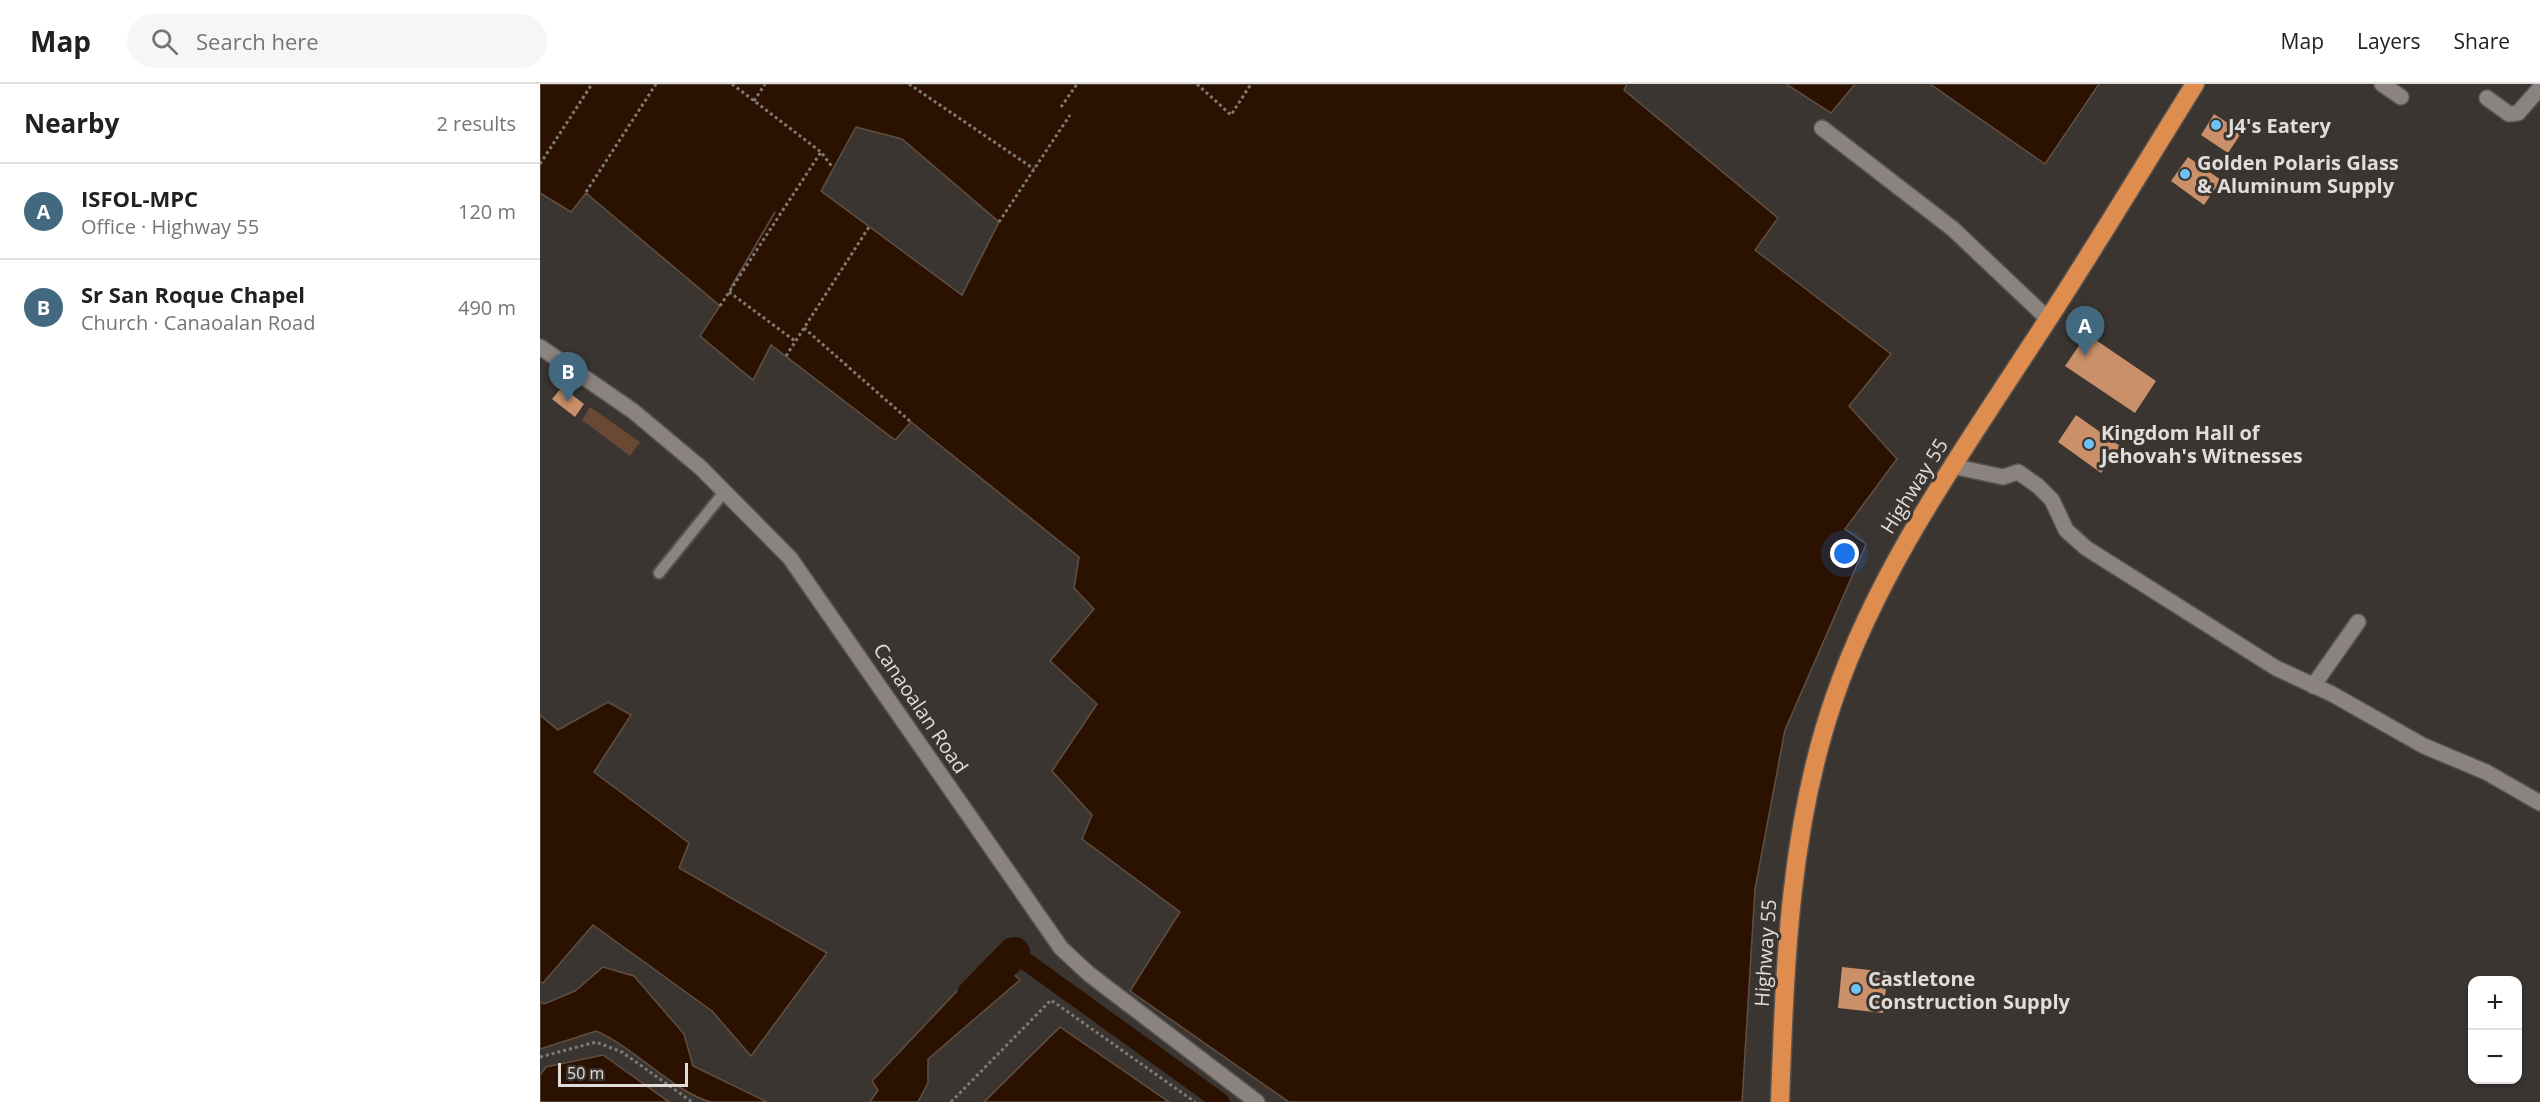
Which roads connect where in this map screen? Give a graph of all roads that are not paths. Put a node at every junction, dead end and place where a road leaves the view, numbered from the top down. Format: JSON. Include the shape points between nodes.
{"nodes":[{"id":1,"x":2195,"y":84,"type":"edge"},
{"id":2,"x":2382,"y":84,"type":"edge"},
{"id":3,"x":2540,"y":88,"type":"edge"},
{"id":4,"x":2401,"y":97,"type":"dead end"},
{"id":5,"x":2487,"y":98,"type":"dead end"},
{"id":6,"x":1822,"y":128,"type":"dead end"},
{"id":7,"x":2048,"y":319,"type":"junction"},
{"id":8,"x":540,"y":347,"type":"edge"},
{"id":9,"x":1953,"y":466,"type":"junction"},
{"id":10,"x":725,"y":491,"type":"junction"},
{"id":11,"x":659,"y":573,"type":"dead end"},
{"id":12,"x":2358,"y":622,"type":"dead end"},
{"id":13,"x":2313,"y":686,"type":"junction"},
{"id":14,"x":2540,"y":804,"type":"edge"},
{"id":15,"x":1257,"y":1102,"type":"edge"},
{"id":16,"x":1780,"y":1102,"type":"edge"}],
"edges":[{"from":1,"to":7,"type":"highway","name":"Highway 55"},
{"from":2,"to":4,"type":"street"},
{"from":3,"to":5,"type":"street","via":[[2518,113],[2509,114]]},
{"from":6,"to":7,"type":"street","via":[[1953,229]]},
{"from":7,"to":9,"type":"highway","name":"Highway 55"},
{"from":8,"to":10,"type":"street","name":"Canaoalan Road","via":[[633,411]]},
{"from":9,"to":13,"type":"street","via":[[2003,477],[2018,472],[2052,500],[2066,530],[2086,548],[2276,668]]},
{"from":9,"to":16,"type":"highway","name":"Highway 55","via":[[1895,561],[1835,695],[1817,756],[1798,841],[1786,948]]},
{"from":10,"to":11,"type":"lane"},
{"from":10,"to":15,"type":"street","name":"Canaoalan Road","via":[[790,558],[1061,948],[1089,974]]},
{"from":12,"to":13,"type":"street"},
{"from":13,"to":14,"type":"street","via":[[2424,746],[2486,772]]}]}
